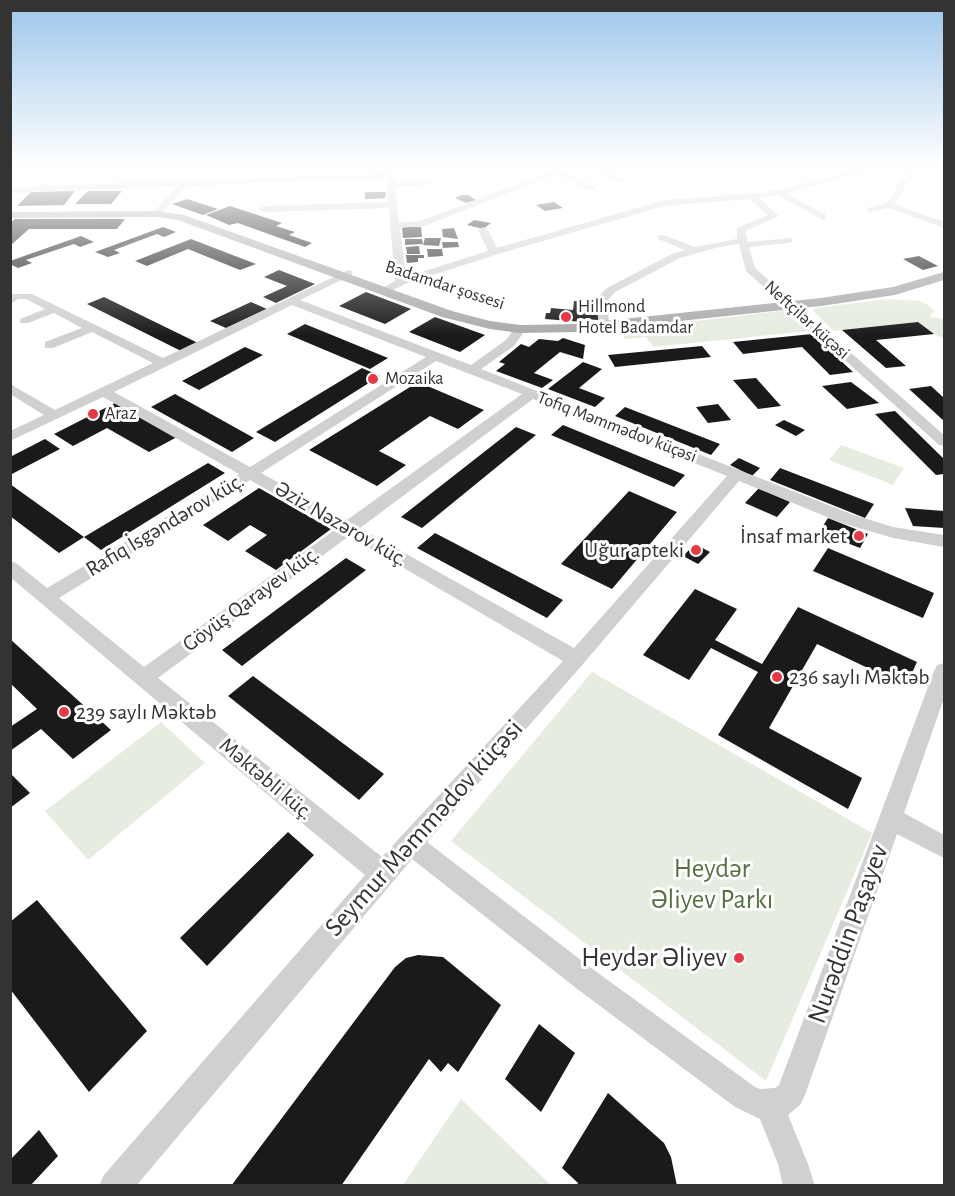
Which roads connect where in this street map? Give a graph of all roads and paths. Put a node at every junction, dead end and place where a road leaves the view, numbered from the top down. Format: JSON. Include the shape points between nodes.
{"nodes":[{"id":1,"x":202,"y":225,"type":"edge"},
{"id":2,"x":410,"y":225,"type":"edge"},
{"id":3,"x":589,"y":225,"type":"edge"},
{"id":4,"x":753,"y":225,"type":"edge"},
{"id":5,"x":394,"y":226,"type":"joint"},
{"id":6,"x":483,"y":230,"type":"dead end"},
{"id":7,"x":662,"y":237,"type":"dead end"},
{"id":8,"x":789,"y":240,"type":"dead end"},
{"id":9,"x":743,"y":243,"type":"junction"},
{"id":10,"x":695,"y":251,"type":"junction"},
{"id":11,"x":494,"y":252,"type":"junction"},
{"id":12,"x":345,"y":274,"type":"junction"},
{"id":13,"x":945,"y":276,"type":"edge"},
{"id":14,"x":392,"y":287,"type":"junction"},
{"id":15,"x":10,"y":300,"type":"edge"},
{"id":16,"x":292,"y":301,"type":"junction"},
{"id":17,"x":790,"y":305,"type":"junction"},
{"id":18,"x":55,"y":309,"type":"junction"},
{"id":19,"x":24,"y":321,"type":"dead end"},
{"id":20,"x":603,"y":326,"type":"junction"},
{"id":21,"x":92,"y":328,"type":"junction"},
{"id":22,"x":520,"y":329,"type":"junction"},
{"id":23,"x":49,"y":345,"type":"dead end"},
{"id":24,"x":435,"y":356,"type":"junction"},
{"id":25,"x":164,"y":363,"type":"junction"},
{"id":26,"x":472,"y":370,"type":"junction"},
{"id":27,"x":10,"y":388,"type":"edge"},
{"id":28,"x":104,"y":392,"type":"junction"},
{"id":29,"x":532,"y":393,"type":"junction"},
{"id":30,"x":54,"y":415,"type":"junction"},
{"id":31,"x":10,"y":437,"type":"edge"},
{"id":32,"x":945,"y":442,"type":"edge"},
{"id":33,"x":251,"y":473,"type":"junction"},
{"id":34,"x":737,"y":474,"type":"junction"},
{"id":35,"x":348,"y":528,"type":"junction"},
{"id":36,"x":945,"y":541,"type":"edge"},
{"id":37,"x":10,"y":567,"type":"edge"},
{"id":38,"x":46,"y":597,"type":"junction"},
{"id":39,"x":576,"y":659,"type":"junction"},
{"id":40,"x":945,"y":671,"type":"edge"},
{"id":41,"x":145,"y":677,"type":"junction"},
{"id":42,"x":936,"y":718,"type":"edge"},
{"id":43,"x":890,"y":818,"type":"junction"},
{"id":44,"x":411,"y":844,"type":"junction"},
{"id":45,"x":945,"y":847,"type":"edge"},
{"id":46,"x":384,"y":874,"type":"junction"},
{"id":47,"x":769,"y":1105,"type":"junction"},
{"id":48,"x":115,"y":1185,"type":"edge"},
{"id":49,"x":799,"y":1185,"type":"edge"}],
"edges":[{"from":1,"to":12,"type":"main road","name":"Badamdar şossesi"},
{"from":2,"to":5,"type":"street"},
{"from":3,"to":11,"type":"street"},
{"from":4,"to":9,"type":"street","via":[[740,230]]},
{"from":5,"to":14,"type":"street"},
{"from":6,"to":11,"type":"street"},
{"from":7,"to":10,"type":"street"},
{"from":8,"to":9,"type":"street"},
{"from":9,"to":10,"type":"street","via":[[718,244]]},
{"from":9,"to":17,"type":"street","name":"Neftçilər küçəsi","via":[[750,269]]},
{"from":10,"to":20,"type":"street","via":[[676,256],[611,290],[602,299]]},
{"from":11,"to":14,"type":"street"},
{"from":12,"to":14,"type":"main road","name":"Badamdar şossesi"},
{"from":12,"to":16,"type":"street"},
{"from":13,"to":17,"type":"main road","name":"Badamdar şossesi","via":[[895,291]]},
{"from":14,"to":22,"type":"main road","name":"Badamdar şossesi","via":[[466,319]]},
{"from":15,"to":18,"type":"street","via":[[28,296]]},
{"from":16,"to":24,"type":"street","name":"Tofiq Məmmədov küçəsi"},
{"from":16,"to":25,"type":"street"},
{"from":17,"to":20,"type":"main road","name":"Badamdar şossesi"},
{"from":17,"to":32,"type":"street","name":"Neftçilər küçəsi"},
{"from":18,"to":19,"type":"street"},
{"from":18,"to":21,"type":"street"},
{"from":20,"to":22,"type":"main road","name":"Badamdar şossesi"},
{"from":21,"to":23,"type":"street"},
{"from":21,"to":25,"type":"street"},
{"from":22,"to":26,"type":"street","via":[[510,343]]},
{"from":24,"to":26,"type":"street","name":"Tofiq Məmmədov küçəsi"},
{"from":24,"to":33,"type":"street","name":"Rafiq İsgəndərov küç."},
{"from":25,"to":28,"type":"street"},
{"from":26,"to":29,"type":"street","name":"Tofiq Məmmədov küçəsi"},
{"from":27,"to":30,"type":"street"},
{"from":28,"to":30,"type":"street"},
{"from":28,"to":33,"type":"street","name":"Əziz Nəzərov küç."},
{"from":29,"to":34,"type":"street","name":"Tofiq Məmmədov küçəsi"},
{"from":29,"to":35,"type":"street","name":"Göyüş Qarayev küç."},
{"from":30,"to":31,"type":"street"},
{"from":33,"to":35,"type":"street","name":"Əziz Nəzərov küç."},
{"from":33,"to":38,"type":"street","name":"Rafiq İsgəndərov küç."},
{"from":34,"to":36,"type":"street","name":"Tofiq Məmmədov küçəsi","via":[[848,519]]},
{"from":34,"to":39,"type":"street","name":"Seymur Məmmədov küçəsi"},
{"from":35,"to":39,"type":"street","name":"Əziz Nəzərov küç."},
{"from":35,"to":41,"type":"street","name":"Göyüş Qarayev küç."},
{"from":37,"to":38,"type":"street","name":"Məktəbli küç."},
{"from":38,"to":41,"type":"street","name":"Məktəbli küç."},
{"from":39,"to":44,"type":"street","name":"Seymur Məmmədov küçəsi"},
{"from":40,"to":42,"type":"street","name":"Nurəddin Paşayev"},
{"from":41,"to":46,"type":"street","name":"Məktəbli küç."},
{"from":42,"to":43,"type":"street","name":"Nurəddin Paşayev"},
{"from":43,"to":45,"type":"street"},
{"from":43,"to":47,"type":"street","name":"Nurəddin Paşayev","via":[[790,1095],[781,1103]]},
{"from":44,"to":46,"type":"street","name":"Seymur Məmmədov küçəsi"},
{"from":44,"to":47,"type":"street","via":[[745,1097]]},
{"from":46,"to":48,"type":"street","name":"Seymur Məmmədov küçəsi"},
{"from":47,"to":49,"type":"street"}]}
